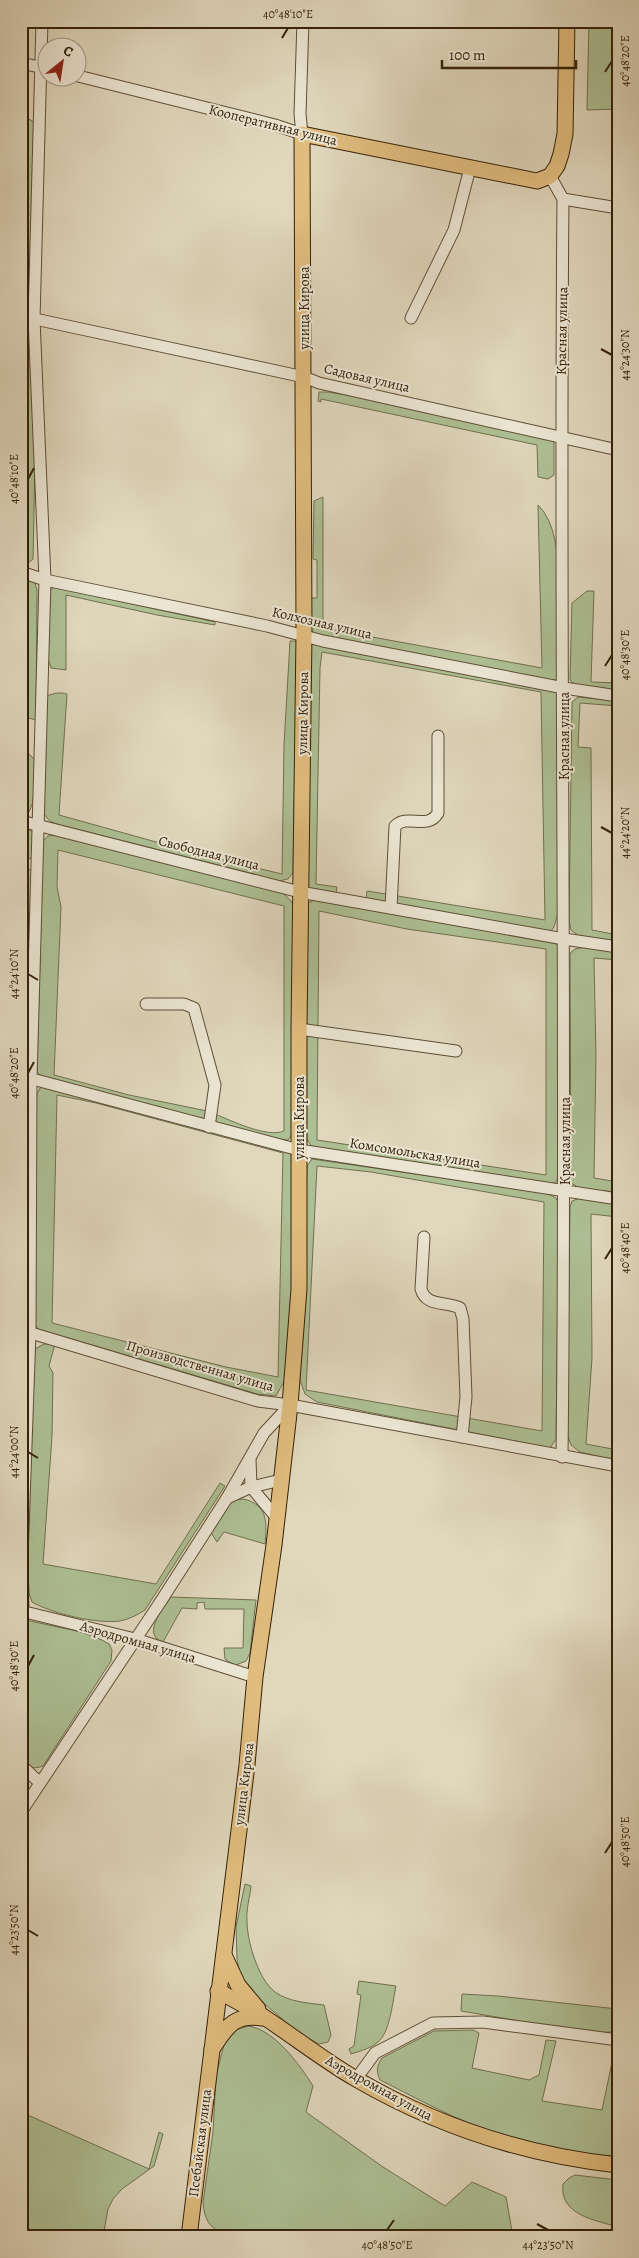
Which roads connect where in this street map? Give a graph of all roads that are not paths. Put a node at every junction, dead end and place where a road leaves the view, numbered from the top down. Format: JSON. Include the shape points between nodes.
{"nodes":[{"id":1,"x":42,"y":21,"type":"edge"},
{"id":2,"x":303,"y":21,"type":"edge"},
{"id":3,"x":568,"y":21,"type":"edge"},
{"id":4,"x":43,"y":38,"type":"edge"},
{"id":5,"x":21,"y":63,"type":"edge"},
{"id":6,"x":38,"y":67,"type":"edge"},
{"id":7,"x":88,"y":78,"type":"edge"},
{"id":8,"x":44,"y":88,"type":"edge"},
{"id":9,"x":302,"y":134,"type":"junction"},
{"id":10,"x":470,"y":168,"type":"junction"},
{"id":11,"x":550,"y":176,"type":"junction"},
{"id":12,"x":563,"y":198,"type":"junction"},
{"id":13,"x":618,"y":208,"type":"edge"},
{"id":14,"x":21,"y":316,"type":"edge"},
{"id":15,"x":411,"y":318,"type":"dead end"},
{"id":16,"x":34,"y":319,"type":"junction"},
{"id":17,"x":304,"y":377,"type":"junction"},
{"id":18,"x":561,"y":436,"type":"junction"},
{"id":19,"x":618,"y":450,"type":"edge"},
{"id":20,"x":21,"y":572,"type":"edge"},
{"id":21,"x":45,"y":580,"type":"junction"},
{"id":22,"x":304,"y":634,"type":"junction"},
{"id":23,"x":564,"y":688,"type":"junction"},
{"id":24,"x":618,"y":696,"type":"edge"},
{"id":25,"x":438,"y":736,"type":"dead end"},
{"id":26,"x":21,"y":821,"type":"edge"},
{"id":27,"x":38,"y":826,"type":"junction"},
{"id":28,"x":300,"y":892,"type":"junction"},
{"id":29,"x":391,"y":908,"type":"junction"},
{"id":30,"x":564,"y":939,"type":"junction"},
{"id":31,"x":618,"y":947,"type":"edge"},
{"id":32,"x":146,"y":1004,"type":"dead end"},
{"id":33,"x":299,"y":1030,"type":"junction"},
{"id":34,"x":456,"y":1051,"type":"dead end"},
{"id":35,"x":26,"y":1078,"type":"edge"},
{"id":36,"x":209,"y":1127,"type":"junction"},
{"id":37,"x":299,"y":1150,"type":"junction"},
{"id":38,"x":565,"y":1193,"type":"junction"},
{"id":39,"x":618,"y":1200,"type":"edge"},
{"id":40,"x":424,"y":1237,"type":"dead end"},
{"id":41,"x":26,"y":1331,"type":"edge"},
{"id":42,"x":290,"y":1405,"type":"junction"},
{"id":43,"x":264,"y":1433,"type":"junction"},
{"id":44,"x":462,"y":1436,"type":"junction"},
{"id":45,"x":286,"y":1437,"type":"junction"},
{"id":46,"x":250,"y":1457,"type":"junction"},
{"id":47,"x":562,"y":1457,"type":"junction"},
{"id":48,"x":618,"y":1466,"type":"edge"},
{"id":49,"x":281,"y":1480,"type":"junction"},
{"id":50,"x":251,"y":1487,"type":"junction"},
{"id":51,"x":227,"y":1498,"type":"junction"},
{"id":52,"x":276,"y":1517,"type":"junction"},
{"id":53,"x":22,"y":1611,"type":"edge"},
{"id":54,"x":135,"y":1639,"type":"junction"},
{"id":55,"x":255,"y":1677,"type":"junction"},
{"id":56,"x":21,"y":1765,"type":"edge"},
{"id":57,"x":40,"y":1783,"type":"junction"},
{"id":58,"x":21,"y":1812,"type":"edge"},
{"id":59,"x":223,"y":1952,"type":"junction"},
{"id":60,"x":218,"y":1991,"type":"junction"},
{"id":61,"x":266,"y":2018,"type":"junction"},
{"id":62,"x":618,"y":2040,"type":"edge"},
{"id":63,"x":211,"y":2050,"type":"junction"},
{"id":64,"x":356,"y":2079,"type":"junction"},
{"id":65,"x":618,"y":2165,"type":"edge"},
{"id":66,"x":189,"y":2237,"type":"edge"}],
"edges":[{"from":1,"to":4,"type":"street"},
{"from":2,"to":9,"type":"street","name":"улица Кирова"},
{"from":3,"to":11,"type":"main road","via":[[565,134],[557,166]]},
{"from":5,"to":6,"type":"street"},
{"from":7,"to":9,"type":"street","name":"Кооперативная улица"},
{"from":8,"to":16,"type":"street"},
{"from":9,"to":10,"type":"main road","name":"Кооперативная улица"},
{"from":9,"to":17,"type":"main road","name":"улица Кирова"},
{"from":10,"to":11,"type":"main road","name":"Кооперативная улица","via":[[537,181]]},
{"from":10,"to":15,"type":"street","via":[[454,230]]},
{"from":11,"to":12,"type":"street"},
{"from":12,"to":13,"type":"street"},
{"from":12,"to":18,"type":"street","name":"Красная улица"},
{"from":14,"to":16,"type":"street","name":"Садовая улица"},
{"from":16,"to":17,"type":"street","name":"Садовая улица"},
{"from":16,"to":21,"type":"street"},
{"from":17,"to":18,"type":"street","name":"Садовая улица","via":[[318,383]]},
{"from":17,"to":22,"type":"main road","name":"улица Кирова"},
{"from":18,"to":19,"type":"street","name":"Садовая улица"},
{"from":18,"to":23,"type":"street","name":"Красная улица"},
{"from":20,"to":21,"type":"street","name":"Колхозная улица"},
{"from":21,"to":22,"type":"street","name":"Колхозная улица"},
{"from":21,"to":27,"type":"street"},
{"from":22,"to":23,"type":"street","name":"Колхозная улица","via":[[323,641]]},
{"from":22,"to":28,"type":"main road","name":"улица Кирова"},
{"from":23,"to":24,"type":"street","name":"Колхозная улица"},
{"from":23,"to":30,"type":"street","name":"Красная улица"},
{"from":25,"to":29,"type":"street","via":[[438,813],[427,822],[406,820],[395,826]]},
{"from":26,"to":27,"type":"street","name":"Свободная улица"},
{"from":27,"to":28,"type":"street","name":"Свободная улица"},
{"from":27,"to":35,"type":"street"},
{"from":28,"to":29,"type":"street","name":"Свободная улица"},
{"from":28,"to":33,"type":"main road","name":"улица Кирова"},
{"from":29,"to":30,"type":"street","name":"Свободная улица"},
{"from":30,"to":31,"type":"street","name":"Свободная улица"},
{"from":30,"to":38,"type":"street","name":"Красная улица"},
{"from":32,"to":36,"type":"street","via":[[184,1004],[194,1008],[215,1085]]},
{"from":33,"to":34,"type":"street"},
{"from":33,"to":37,"type":"main road","name":"улица Кирова"},
{"from":35,"to":36,"type":"street","name":"Комсомольская улица"},
{"from":35,"to":41,"type":"street"},
{"from":36,"to":37,"type":"street","name":"Комсомольская улица"},
{"from":37,"to":38,"type":"street","name":"Комсомольская улица"},
{"from":37,"to":42,"type":"main road","name":"улица Кирова","via":[[299,1289]]},
{"from":38,"to":39,"type":"street","name":"Комсомольская улица"},
{"from":38,"to":47,"type":"street","name":"Красная улица"},
{"from":40,"to":44,"type":"street","via":[[423,1296],[428,1301],[460,1308],[463,1319],[466,1397]]},
{"from":41,"to":42,"type":"street","name":"Производственная улица","via":[[258,1401]]},
{"from":41,"to":53,"type":"street"},
{"from":42,"to":43,"type":"street"},
{"from":42,"to":44,"type":"street","name":"Производственная улица"},
{"from":42,"to":45,"type":"main road","name":"улица Кирова"},
{"from":43,"to":45,"type":"street","via":[[281,1432]]},
{"from":43,"to":46,"type":"street"},
{"from":44,"to":47,"type":"street","name":"Производственная улица"},
{"from":45,"to":49,"type":"main road","name":"улица Кирова"},
{"from":46,"to":50,"type":"street"},
{"from":46,"to":51,"type":"street"},
{"from":47,"to":48,"type":"street","name":"Производственная улица"},
{"from":49,"to":50,"type":"street"},
{"from":49,"to":52,"type":"main road","name":"улица Кирова"},
{"from":50,"to":51,"type":"street"},
{"from":50,"to":52,"type":"street"},
{"from":51,"to":54,"type":"street"},
{"from":52,"to":55,"type":"main road","name":"улица Кирова"},
{"from":53,"to":54,"type":"street","name":"Аэродромная улица"},
{"from":54,"to":55,"type":"street","name":"Аэродромная улица"},
{"from":54,"to":57,"type":"street"},
{"from":55,"to":59,"type":"main road","name":"улица Кирова"},
{"from":56,"to":57,"type":"street"},
{"from":57,"to":58,"type":"street"},
{"from":59,"to":60,"type":"main road","name":"улица Кирова"},
{"from":59,"to":61,"type":"main road","name":"Аэродромная улица","via":[[238,1985]]},
{"from":60,"to":61,"type":"main road","name":"Аэродромная улица"},
{"from":60,"to":63,"type":"main road","name":"улица Кирова"},
{"from":61,"to":63,"type":"main road","via":[[247,2016],[233,2022]]},
{"from":61,"to":64,"type":"main road","name":"Аэродромная улица"},
{"from":62,"to":64,"type":"street","via":[[483,2022],[433,2023],[375,2053]]},
{"from":63,"to":66,"type":"main road","name":"Псебайская улица"},
{"from":64,"to":65,"type":"main road","name":"Аэродромная улица","via":[[443,2123],[485,2137],[523,2149]]}]}
